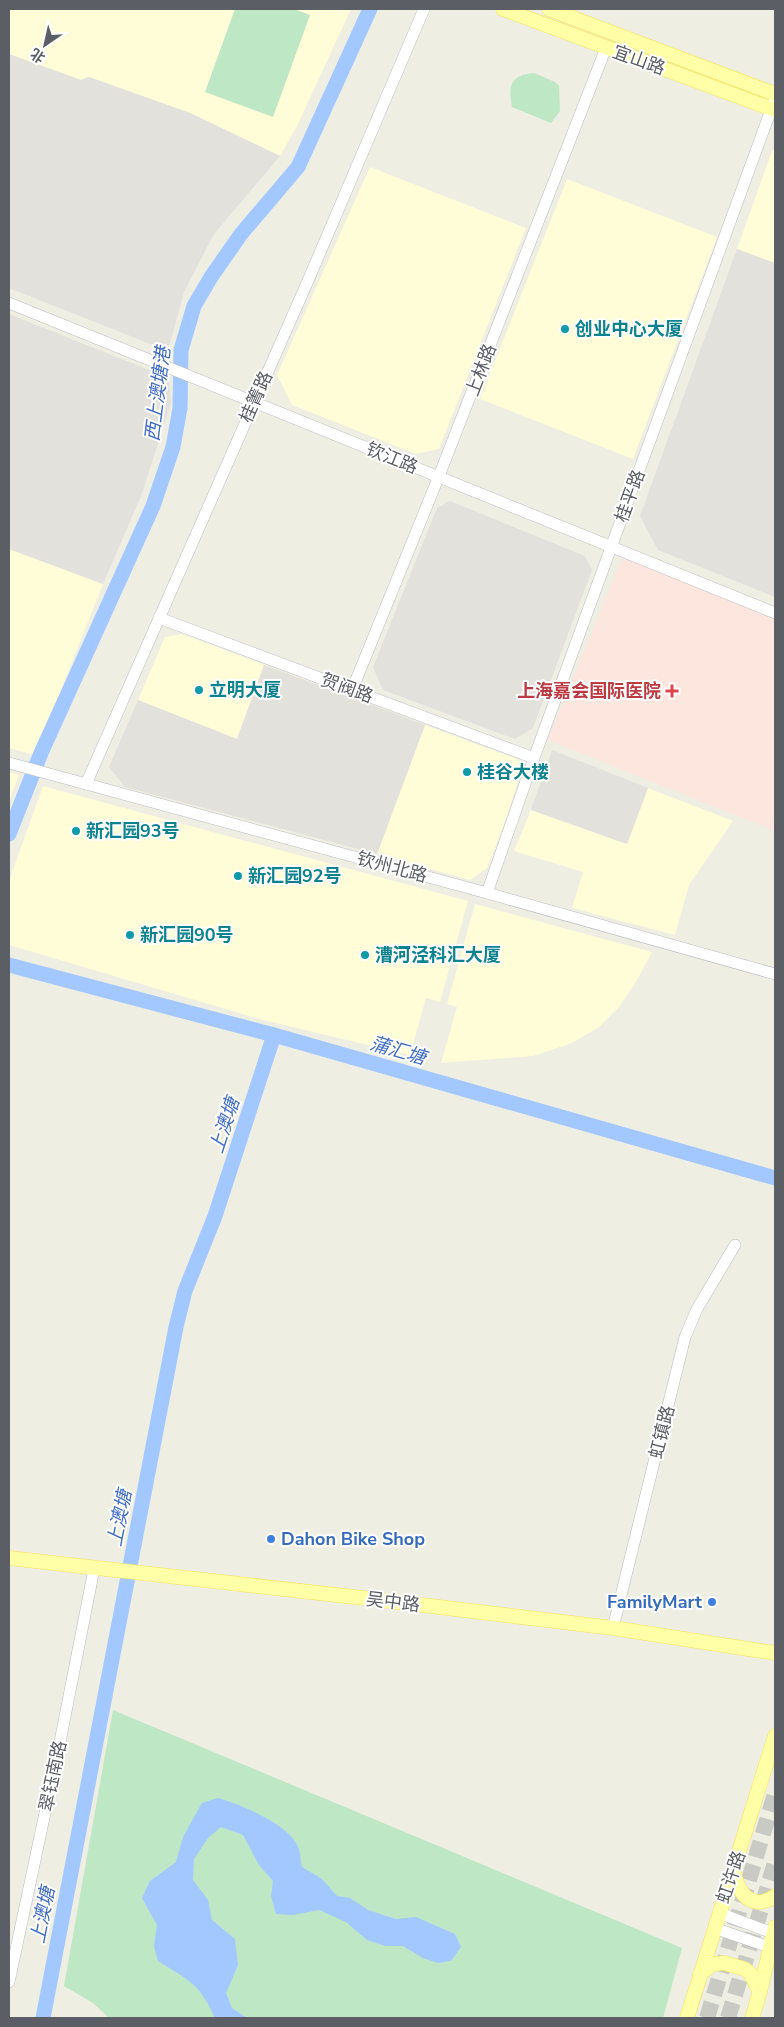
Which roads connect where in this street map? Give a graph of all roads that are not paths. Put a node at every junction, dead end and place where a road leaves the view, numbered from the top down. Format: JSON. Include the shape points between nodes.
{"nodes":[{"id":1,"x":424,"y":9,"type":"edge"},
{"id":2,"x":504,"y":9,"type":"edge"},
{"id":3,"x":549,"y":9,"type":"edge"},
{"id":4,"x":606,"y":48,"type":"junction"},
{"id":5,"x":775,"y":94,"type":"edge"},
{"id":6,"x":774,"y":106,"type":"edge"},
{"id":7,"x":9,"y":303,"type":"edge"},
{"id":8,"x":254,"y":402,"type":"junction"},
{"id":9,"x":439,"y":476,"type":"junction"},
{"id":10,"x":612,"y":546,"type":"junction"},
{"id":11,"x":775,"y":613,"type":"edge"},
{"id":12,"x":159,"y":618,"type":"junction"},
{"id":13,"x":352,"y":690,"type":"junction"},
{"id":14,"x":534,"y":758,"type":"junction"},
{"id":15,"x":9,"y":763,"type":"edge"},
{"id":16,"x":86,"y":784,"type":"junction"},
{"id":17,"x":487,"y":893,"type":"junction"},
{"id":18,"x":775,"y":974,"type":"edge"},
{"id":19,"x":735,"y":1245,"type":"dead end"},
{"id":20,"x":9,"y":1558,"type":"edge"},
{"id":21,"x":94,"y":1569,"type":"junction"},
{"id":22,"x":612,"y":1628,"type":"junction"},
{"id":23,"x":775,"y":1653,"type":"edge"},
{"id":24,"x":775,"y":1736,"type":"edge"},
{"id":25,"x":734,"y":1871,"type":"junction"},
{"id":26,"x":775,"y":1896,"type":"edge"},
{"id":27,"x":719,"y":1913,"type":"junction"},
{"id":28,"x":714,"y":1928,"type":"junction"},
{"id":29,"x":774,"y":1938,"type":"edge"},
{"id":30,"x":700,"y":1974,"type":"junction"},
{"id":31,"x":9,"y":1982,"type":"edge"},
{"id":32,"x":760,"y":1992,"type":"junction"},
{"id":33,"x":687,"y":2018,"type":"edge"},
{"id":34,"x":752,"y":2018,"type":"edge"}],
"edges":[{"from":1,"to":8,"type":"street","name":"桂箐路"},
{"from":2,"to":4,"type":"main road","name":"宜山路"},
{"from":3,"to":5,"type":"main road","name":"宜山路"},
{"from":4,"to":6,"type":"main road","name":"宜山路"},
{"from":4,"to":9,"type":"street","name":"上林路"},
{"from":6,"to":10,"type":"street","name":"桂平路"},
{"from":7,"to":8,"type":"street","name":"钦江路"},
{"from":8,"to":9,"type":"street","name":"钦江路"},
{"from":8,"to":12,"type":"street","name":"桂箐路"},
{"from":9,"to":10,"type":"street","name":"钦江路"},
{"from":9,"to":13,"type":"street","name":"上林路"},
{"from":10,"to":11,"type":"street","name":"钦江路"},
{"from":10,"to":14,"type":"street","name":"桂平路"},
{"from":12,"to":13,"type":"street","name":"贺阀路"},
{"from":12,"to":16,"type":"street","name":"桂箐路"},
{"from":13,"to":14,"type":"street","name":"贺阀路"},
{"from":14,"to":17,"type":"street","name":"桂平路"},
{"from":15,"to":16,"type":"street","name":"钦州北路"},
{"from":16,"to":17,"type":"street","name":"钦州北路"},
{"from":17,"to":18,"type":"street","name":"钦州北路"},
{"from":19,"to":22,"type":"street","name":"虹镇路","via":[[685,1337]]},
{"from":20,"to":21,"type":"main road","name":"吴中路"},
{"from":21,"to":22,"type":"main road","name":"吴中路"},
{"from":21,"to":31,"type":"street","name":"翠钰南路"},
{"from":22,"to":23,"type":"main road","name":"吴中路"},
{"from":24,"to":25,"type":"main road","name":"虹许路"},
{"from":25,"to":26,"type":"main road","via":[[744,1896],[761,1902]]},
{"from":25,"to":27,"type":"main road","name":"虹许路"},
{"from":27,"to":28,"type":"main road","name":"虹许路"},
{"from":27,"to":29,"type":"street"},
{"from":28,"to":29,"type":"street"},
{"from":28,"to":30,"type":"main road","name":"虹许路"},
{"from":29,"to":32,"type":"main road"},
{"from":30,"to":32,"type":"main road","via":[[713,1964],[724,1963],[744,1969],[750,1973]]},
{"from":30,"to":33,"type":"main road","name":"虹许路"},
{"from":32,"to":34,"type":"main road"}]}
